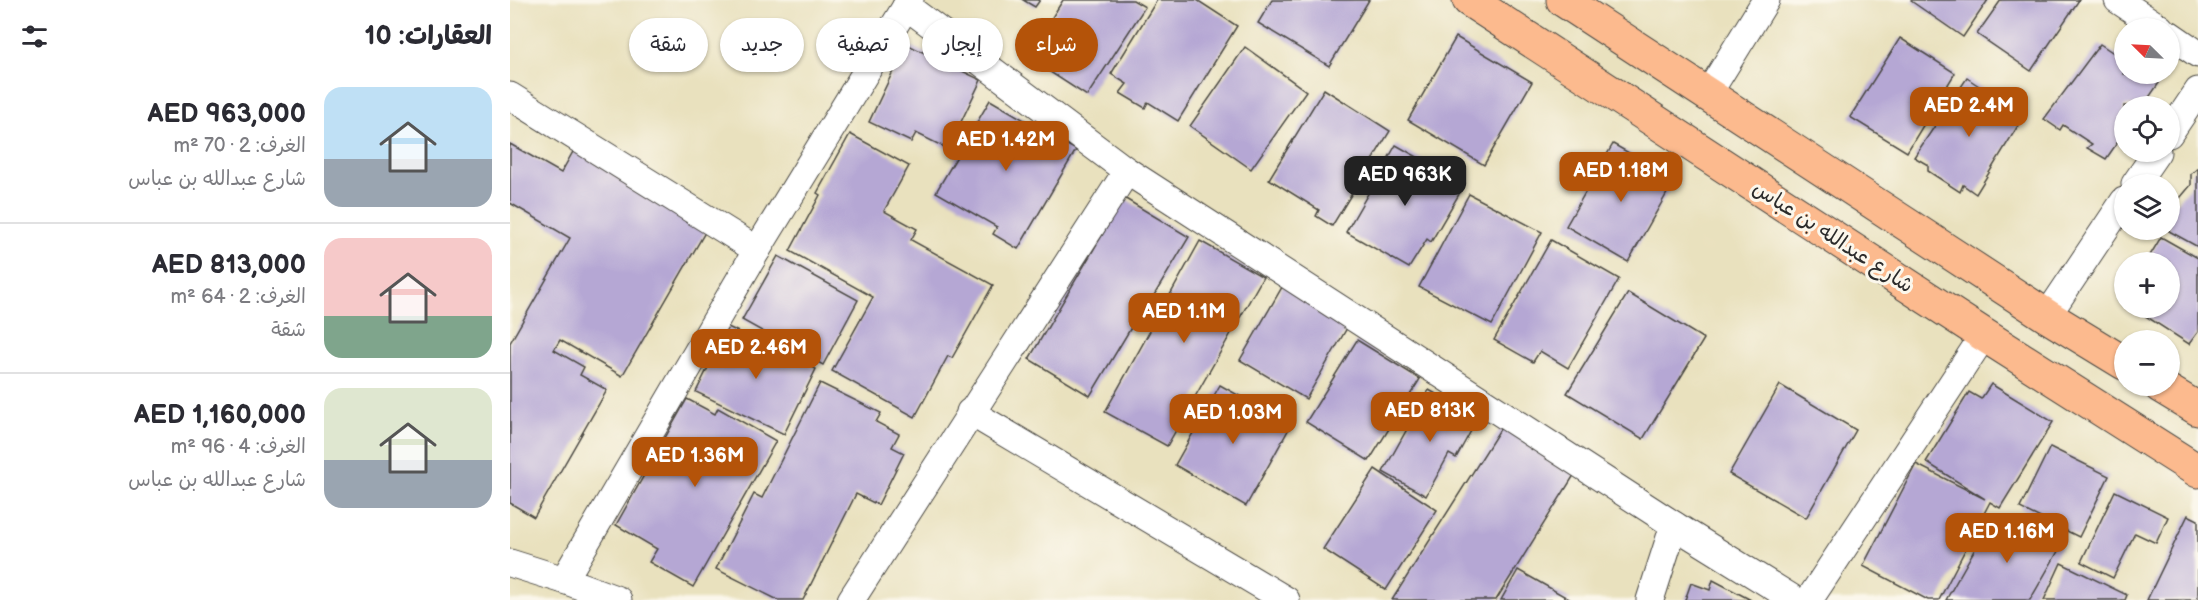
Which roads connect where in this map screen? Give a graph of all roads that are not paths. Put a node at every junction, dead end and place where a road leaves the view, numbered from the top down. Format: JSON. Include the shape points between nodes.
{"nodes":[{"id":1,"x":1470,"y":0,"type":"edge"},
{"id":2,"x":1563,"y":0,"type":"edge"},
{"id":3,"x":1766,"y":0,"type":"edge"},
{"id":4,"x":2118,"y":0,"type":"edge"},
{"id":5,"x":908,"y":3,"type":"edge"},
{"id":6,"x":2145,"y":18,"type":"edge"},
{"id":7,"x":2180,"y":42,"type":"edge"},
{"id":8,"x":2198,"y":54,"type":"edge"},
{"id":9,"x":2198,"y":91,"type":"edge"},
{"id":10,"x":1708,"y":94,"type":"junction"},
{"id":11,"x":510,"y":96,"type":"edge"},
{"id":12,"x":2180,"y":118,"type":"edge"},
{"id":13,"x":1127,"y":171,"type":"junction"},
{"id":14,"x":2114,"y":216,"type":"edge"},
{"id":15,"x":757,"y":250,"type":"junction"},
{"id":16,"x":2047,"y":316,"type":"junction"},
{"id":17,"x":1984,"y":335,"type":"junction"},
{"id":18,"x":2114,"y":357,"type":"edge"},
{"id":19,"x":2177,"y":396,"type":"edge"},
{"id":20,"x":2198,"y":409,"type":"edge"},
{"id":21,"x":970,"y":412,"type":"junction"},
{"id":22,"x":2198,"y":471,"type":"edge"},
{"id":23,"x":1674,"y":525,"type":"junction"},
{"id":24,"x":510,"y":563,"type":"edge"},
{"id":25,"x":564,"y":579,"type":"junction"},
{"id":26,"x":618,"y":600,"type":"edge"},
{"id":27,"x":851,"y":600,"type":"edge"},
{"id":28,"x":1286,"y":600,"type":"edge"},
{"id":29,"x":1650,"y":600,"type":"edge"},
{"id":30,"x":1795,"y":600,"type":"edge"},
{"id":31,"x":1809,"y":600,"type":"edge"}],
"edges":[{"from":1,"to":17,"type":"main road","name":"شارع عبدالله بن عباس"},
{"from":2,"to":10,"type":"main road"},
{"from":3,"to":10,"type":"street"},
{"from":4,"to":6,"type":"street"},
{"from":5,"to":13,"type":"street"},
{"from":5,"to":15,"type":"street"},
{"from":7,"to":8,"type":"street"},
{"from":9,"to":12,"type":"street"},
{"from":10,"to":16,"type":"main road"},
{"from":11,"to":15,"type":"street"},
{"from":13,"to":21,"type":"street"},
{"from":13,"to":23,"type":"street"},
{"from":14,"to":16,"type":"street"},
{"from":15,"to":25,"type":"street"},
{"from":16,"to":18,"type":"main road"},
{"from":17,"to":22,"type":"main road","name":"شارع عبدالله بن عباس"},
{"from":17,"to":31,"type":"street"},
{"from":19,"to":20,"type":"main road"},
{"from":21,"to":27,"type":"street"},
{"from":21,"to":28,"type":"street"},
{"from":23,"to":29,"type":"street"},
{"from":23,"to":30,"type":"street"},
{"from":24,"to":25,"type":"street"},
{"from":25,"to":26,"type":"street"}]}
